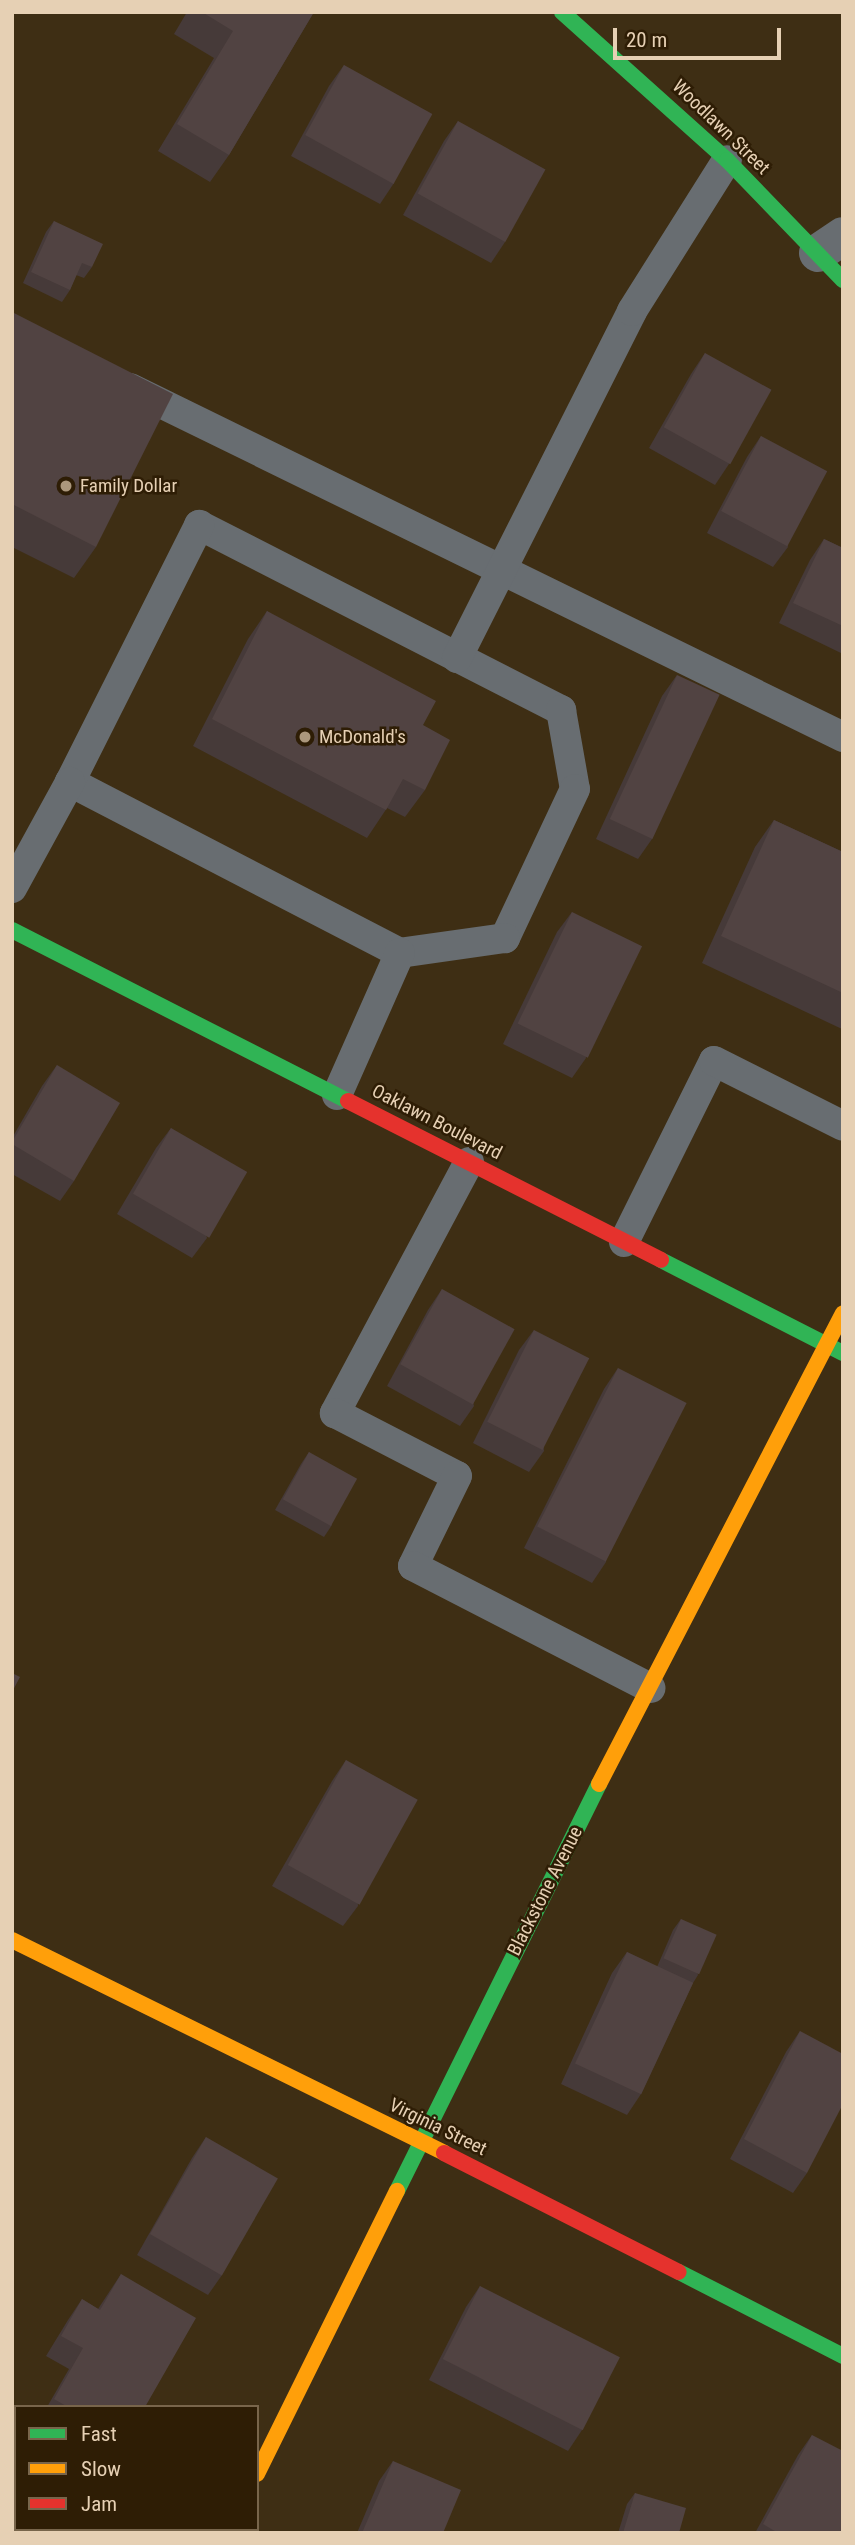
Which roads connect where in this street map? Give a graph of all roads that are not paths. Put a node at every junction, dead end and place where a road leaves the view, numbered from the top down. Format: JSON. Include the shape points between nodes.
{"nodes":[{"id":1,"x":562,"y":12,"type":"edge"},
{"id":2,"x":727,"y":160,"type":"junction"},
{"id":3,"x":835,"y":256,"type":"edge"},
{"id":4,"x":99,"y":373,"type":"edge"},
{"id":5,"x":500,"y":569,"type":"junction"},
{"id":6,"x":457,"y":657,"type":"junction"},
{"id":7,"x":843,"y":737,"type":"edge"},
{"id":8,"x":70,"y":782,"type":"junction"},
{"id":9,"x":12,"y":888,"type":"edge"},
{"id":10,"x":12,"y":930,"type":"edge"},
{"id":11,"x":400,"y":953,"type":"junction"},
{"id":12,"x":337,"y":1095,"type":"junction"},
{"id":13,"x":840,"y":1115,"type":"edge"},
{"id":14,"x":468,"y":1162,"type":"junction"},
{"id":15,"x":624,"y":1242,"type":"junction"},
{"id":16,"x":843,"y":1313,"type":"edge"},
{"id":17,"x":827,"y":1345,"type":"junction"},
{"id":18,"x":843,"y":1353,"type":"edge"},
{"id":19,"x":650,"y":1688,"type":"junction"},
{"id":20,"x":12,"y":1940,"type":"edge"},
{"id":21,"x":420,"y":2142,"type":"junction"},
{"id":22,"x":843,"y":2356,"type":"edge"},
{"id":23,"x":259,"y":2470,"type":"edge"}],
"edges":[{"from":1,"to":2,"type":"main road","name":"Woodlawn Street"},
{"from":2,"to":3,"type":"main road","name":"Woodlawn Street"},
{"from":2,"to":5,"type":"lane","via":[[632,311]]},
{"from":4,"to":5,"type":"lane"},
{"from":5,"to":6,"type":"lane"},
{"from":5,"to":7,"type":"lane"},
{"from":6,"to":8,"type":"lane","via":[[199,525]]},
{"from":6,"to":11,"type":"lane","via":[[561,710],[575,789],[505,938]]},
{"from":8,"to":9,"type":"lane"},
{"from":8,"to":11,"type":"lane"},
{"from":10,"to":12,"type":"main road","name":"Oaklawn Boulevard"},
{"from":11,"to":12,"type":"lane"},
{"from":12,"to":14,"type":"main road","name":"Oaklawn Boulevard"},
{"from":13,"to":15,"type":"lane","via":[[714,1061]]},
{"from":14,"to":15,"type":"main road","name":"Oaklawn Boulevard"},
{"from":14,"to":19,"type":"lane","via":[[335,1413],[457,1476],[414,1566]]},
{"from":15,"to":17,"type":"main road","name":"Oaklawn Boulevard"},
{"from":16,"to":17,"type":"main road","name":"Blackstone Avenue"},
{"from":17,"to":18,"type":"main road","name":"Oaklawn Boulevard"},
{"from":17,"to":19,"type":"main road","name":"Blackstone Avenue"},
{"from":19,"to":21,"type":"main road","name":"Blackstone Avenue"},
{"from":20,"to":21,"type":"main road","name":"Virginia Street"},
{"from":21,"to":22,"type":"main road","name":"Virginia Street"},
{"from":21,"to":23,"type":"main road","name":"Blackstone Avenue"}]}
